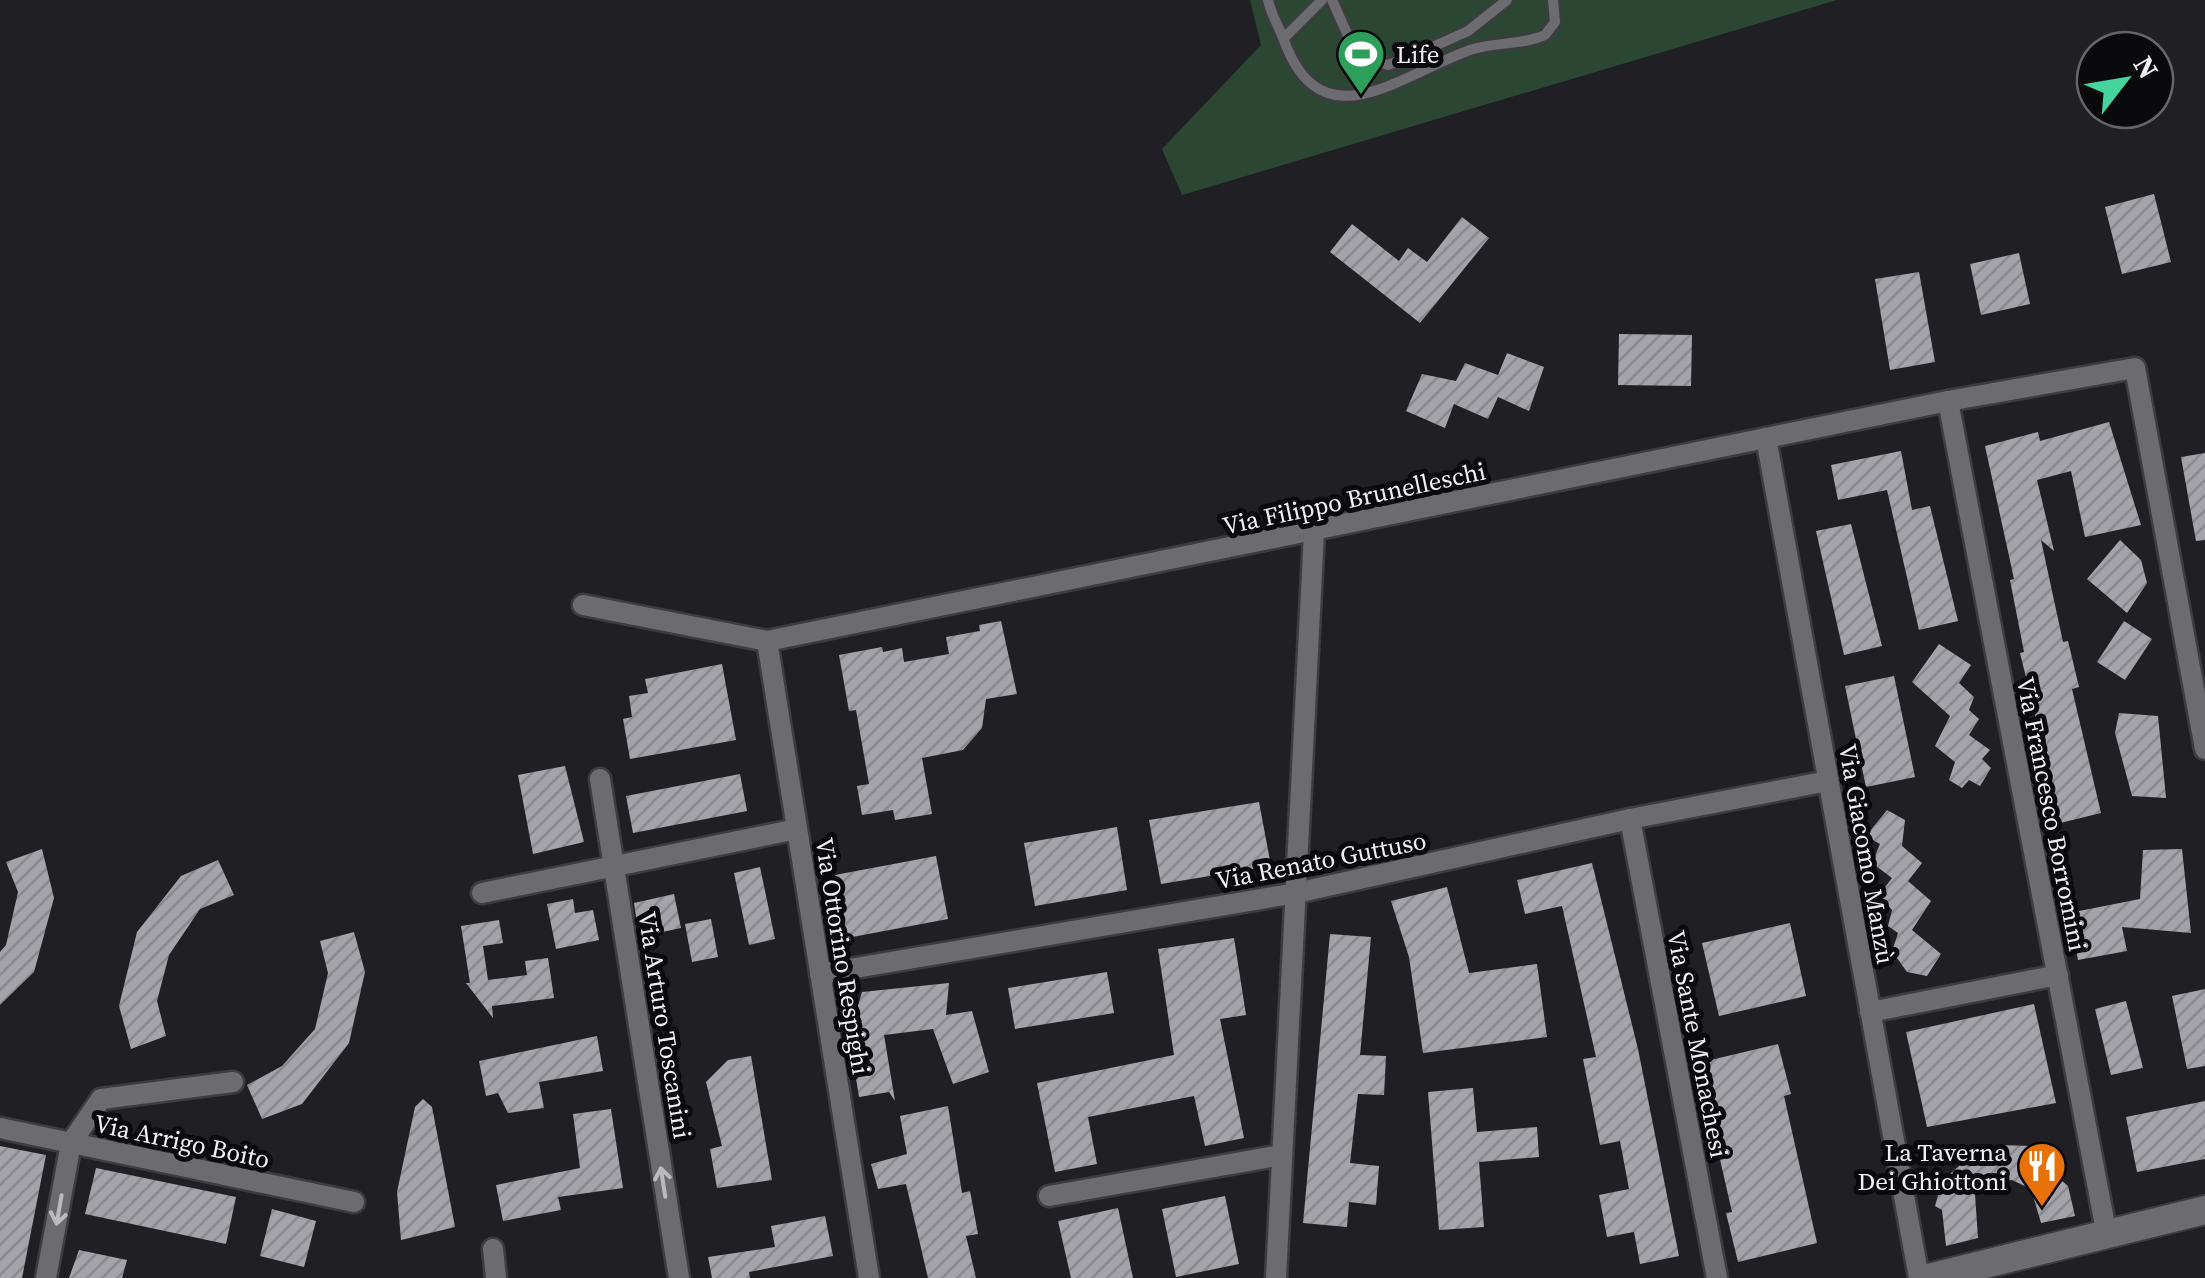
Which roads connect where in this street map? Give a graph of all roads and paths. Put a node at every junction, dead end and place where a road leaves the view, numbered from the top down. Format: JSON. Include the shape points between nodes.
{"nodes":[{"id":1,"x":1268,"y":0,"type":"edge"},
{"id":2,"x":1322,"y":0,"type":"edge"},
{"id":3,"x":1332,"y":0,"type":"edge"},
{"id":4,"x":1507,"y":0,"type":"edge"},
{"id":5,"x":1552,"y":0,"type":"edge"},
{"id":6,"x":1284,"y":38,"type":"junction"},
{"id":7,"x":1948,"y":401,"type":"junction"},
{"id":8,"x":1766,"y":438,"type":"junction"},
{"id":9,"x":1314,"y":533,"type":"junction"},
{"id":10,"x":583,"y":605,"type":"dead end"},
{"id":11,"x":768,"y":641,"type":"junction"},
{"id":12,"x":2205,"y":749,"type":"edge"},
{"id":13,"x":600,"y":779,"type":"dead end"},
{"id":14,"x":1828,"y":781,"type":"junction"},
{"id":15,"x":1630,"y":819,"type":"junction"},
{"id":16,"x":797,"y":829,"type":"junction"},
{"id":17,"x":614,"y":866,"type":"junction"},
{"id":18,"x":482,"y":893,"type":"dead end"},
{"id":19,"x":1296,"y":893,"type":"junction"},
{"id":20,"x":820,"y":974,"type":"junction"},
{"id":21,"x":2058,"y":975,"type":"junction"},
{"id":22,"x":1870,"y":1012,"type":"junction"},
{"id":23,"x":233,"y":1082,"type":"dead end"},
{"id":24,"x":0,"y":1128,"type":"edge"},
{"id":25,"x":71,"y":1143,"type":"junction"},
{"id":26,"x":1282,"y":1154,"type":"junction"},
{"id":27,"x":1049,"y":1196,"type":"dead end"},
{"id":28,"x":354,"y":1202,"type":"dead end"},
{"id":29,"x":2205,"y":1210,"type":"edge"},
{"id":30,"x":2107,"y":1236,"type":"junction"},
{"id":31,"x":493,"y":1249,"type":"dead end"},
{"id":32,"x":46,"y":1278,"type":"edge"},
{"id":33,"x":496,"y":1278,"type":"edge"},
{"id":34,"x":679,"y":1278,"type":"edge"},
{"id":35,"x":869,"y":1278,"type":"edge"},
{"id":36,"x":1276,"y":1278,"type":"edge"},
{"id":37,"x":1717,"y":1278,"type":"edge"},
{"id":38,"x":1919,"y":1278,"type":"edge"},
{"id":39,"x":1928,"y":1278,"type":"edge"}],
"edges":[{"from":1,"to":6,"type":"lane"},
{"from":2,"to":6,"type":"lane"},
{"from":3,"to":4,"type":"lane","via":[[1357,56],[1388,65],[1468,31]]},
{"from":5,"to":6,"type":"lane","via":[[1555,22],[1537,39],[1473,49],[1366,94],[1335,99],[1314,90],[1294,67]]},
{"from":7,"to":8,"type":"street","name":"Via Filippo Brunelleschi"},
{"from":7,"to":12,"type":"street","name":"Via Filippo Brunelleschi","via":[[2135,368]]},
{"from":7,"to":21,"type":"street","name":"Via Francesco Borromini"},
{"from":8,"to":9,"type":"street","name":"Via Filippo Brunelleschi"},
{"from":8,"to":14,"type":"street","name":"Via Giacomo Manzù"},
{"from":9,"to":11,"type":"street","name":"Via Filippo Brunelleschi"},
{"from":9,"to":19,"type":"street"},
{"from":10,"to":11,"type":"street","name":"Via Filippo Brunelleschi"},
{"from":11,"to":16,"type":"street","name":"Via Ottorino Respighi"},
{"from":13,"to":17,"type":"street","name":"Via Arturo Toscanini"},
{"from":14,"to":15,"type":"street","name":"Via Renato Guttuso"},
{"from":14,"to":22,"type":"street","name":"Via Giacomo Manzù"},
{"from":15,"to":19,"type":"street","name":"Via Renato Guttuso"},
{"from":15,"to":37,"type":"street","name":"Via Sante Monachesi"},
{"from":16,"to":17,"type":"street"},
{"from":16,"to":20,"type":"street","name":"Via Ottorino Respighi"},
{"from":17,"to":18,"type":"street"},
{"from":34,"to":17,"type":"street","name":"Via Arturo Toscanini","one_way":true},
{"from":19,"to":20,"type":"street","name":"Via Renato Guttuso"},
{"from":19,"to":26,"type":"street"},
{"from":20,"to":35,"type":"street","name":"Via Ottorino Respighi"},
{"from":21,"to":22,"type":"street"},
{"from":21,"to":30,"type":"street","name":"Via Francesco Borromini"},
{"from":22,"to":38,"type":"street","name":"Via Giacomo Manzù"},
{"from":23,"to":25,"type":"street","via":[[101,1100]]},
{"from":24,"to":25,"type":"street","name":"Via Arrigo Boito"},
{"from":25,"to":28,"type":"street","name":"Via Arrigo Boito"},
{"from":25,"to":32,"type":"street","one_way":true},
{"from":26,"to":27,"type":"street"},
{"from":26,"to":36,"type":"street"},
{"from":29,"to":30,"type":"street"},
{"from":30,"to":39,"type":"street"},
{"from":31,"to":33,"type":"street"}]}
